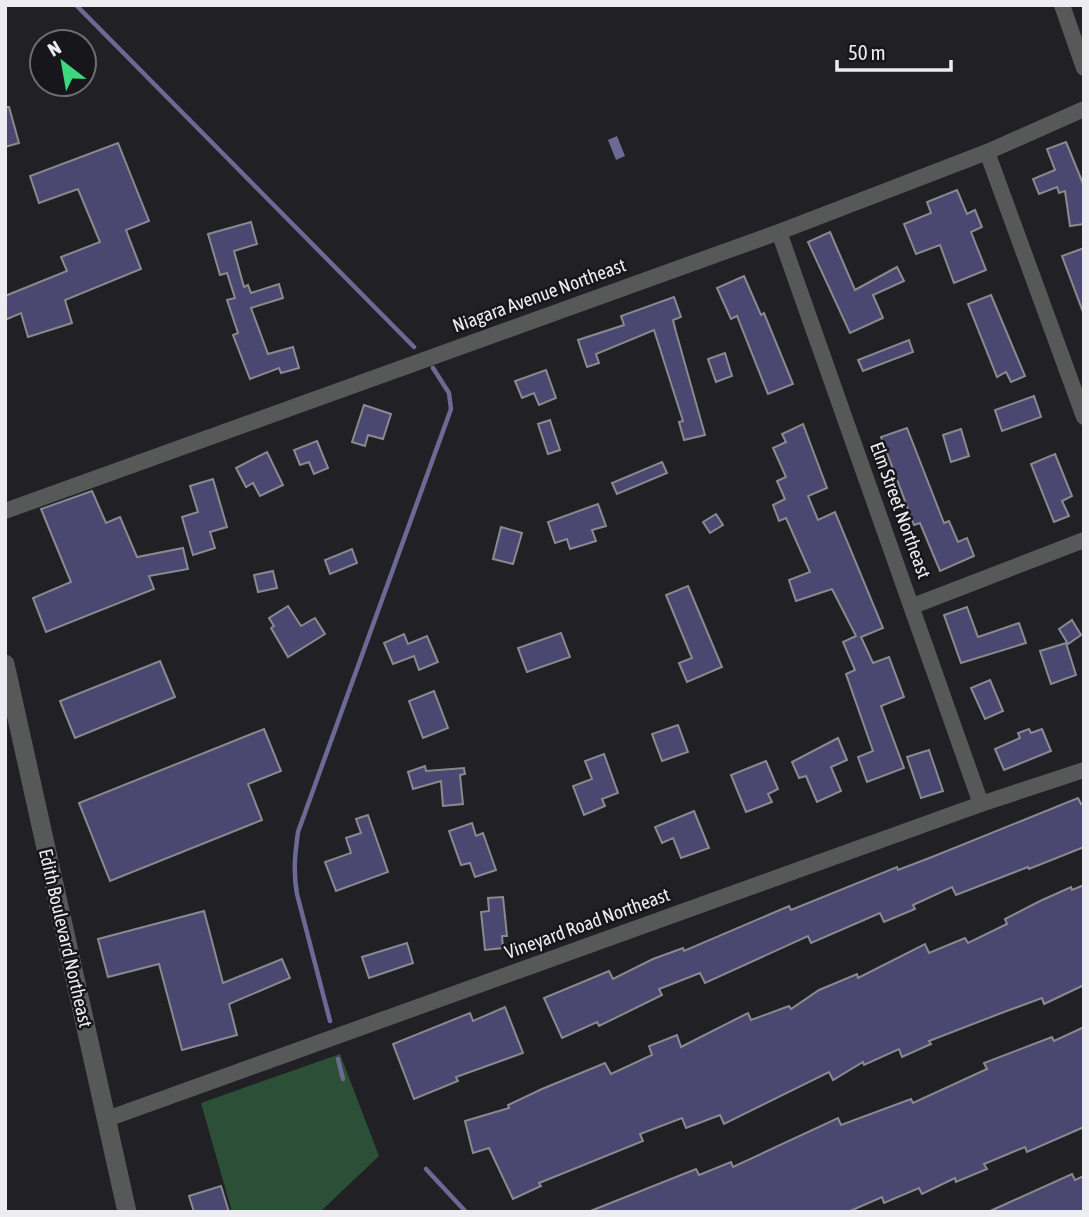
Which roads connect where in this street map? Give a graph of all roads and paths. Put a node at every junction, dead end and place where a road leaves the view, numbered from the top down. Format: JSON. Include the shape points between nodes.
{"nodes":[{"id":1,"x":1062,"y":5,"type":"edge"},
{"id":2,"x":1084,"y":68,"type":"edge"},
{"id":3,"x":1084,"y":109,"type":"edge"},
{"id":4,"x":987,"y":152,"type":"junction"},
{"id":5,"x":779,"y":232,"type":"junction"},
{"id":6,"x":1084,"y":417,"type":"edge"},
{"id":7,"x":5,"y":511,"type":"edge"},
{"id":8,"x":1084,"y":540,"type":"edge"},
{"id":9,"x":913,"y":606,"type":"junction"},
{"id":10,"x":5,"y":664,"type":"edge"},
{"id":11,"x":1084,"y":770,"type":"edge"},
{"id":12,"x":981,"y":804,"type":"junction"},
{"id":13,"x":107,"y":1119,"type":"junction"},
{"id":14,"x":127,"y":1212,"type":"edge"}],
"edges":[{"from":1,"to":2,"type":"street"},
{"from":3,"to":4,"type":"street","name":"Niagara Avenue Northeast"},
{"from":4,"to":5,"type":"street","name":"Niagara Avenue Northeast"},
{"from":4,"to":6,"type":"street"},
{"from":5,"to":7,"type":"street","name":"Niagara Avenue Northeast"},
{"from":5,"to":9,"type":"street","name":"Elm Street Northeast"},
{"from":8,"to":9,"type":"street"},
{"from":9,"to":12,"type":"street","name":"Elm Street Northeast"},
{"from":10,"to":13,"type":"street","name":"Edith Boulevard Northeast"},
{"from":11,"to":12,"type":"street","name":"Vineyard Road Northeast"},
{"from":12,"to":13,"type":"street","name":"Vineyard Road Northeast"},
{"from":13,"to":14,"type":"street","name":"Edith Boulevard Northeast"}]}
